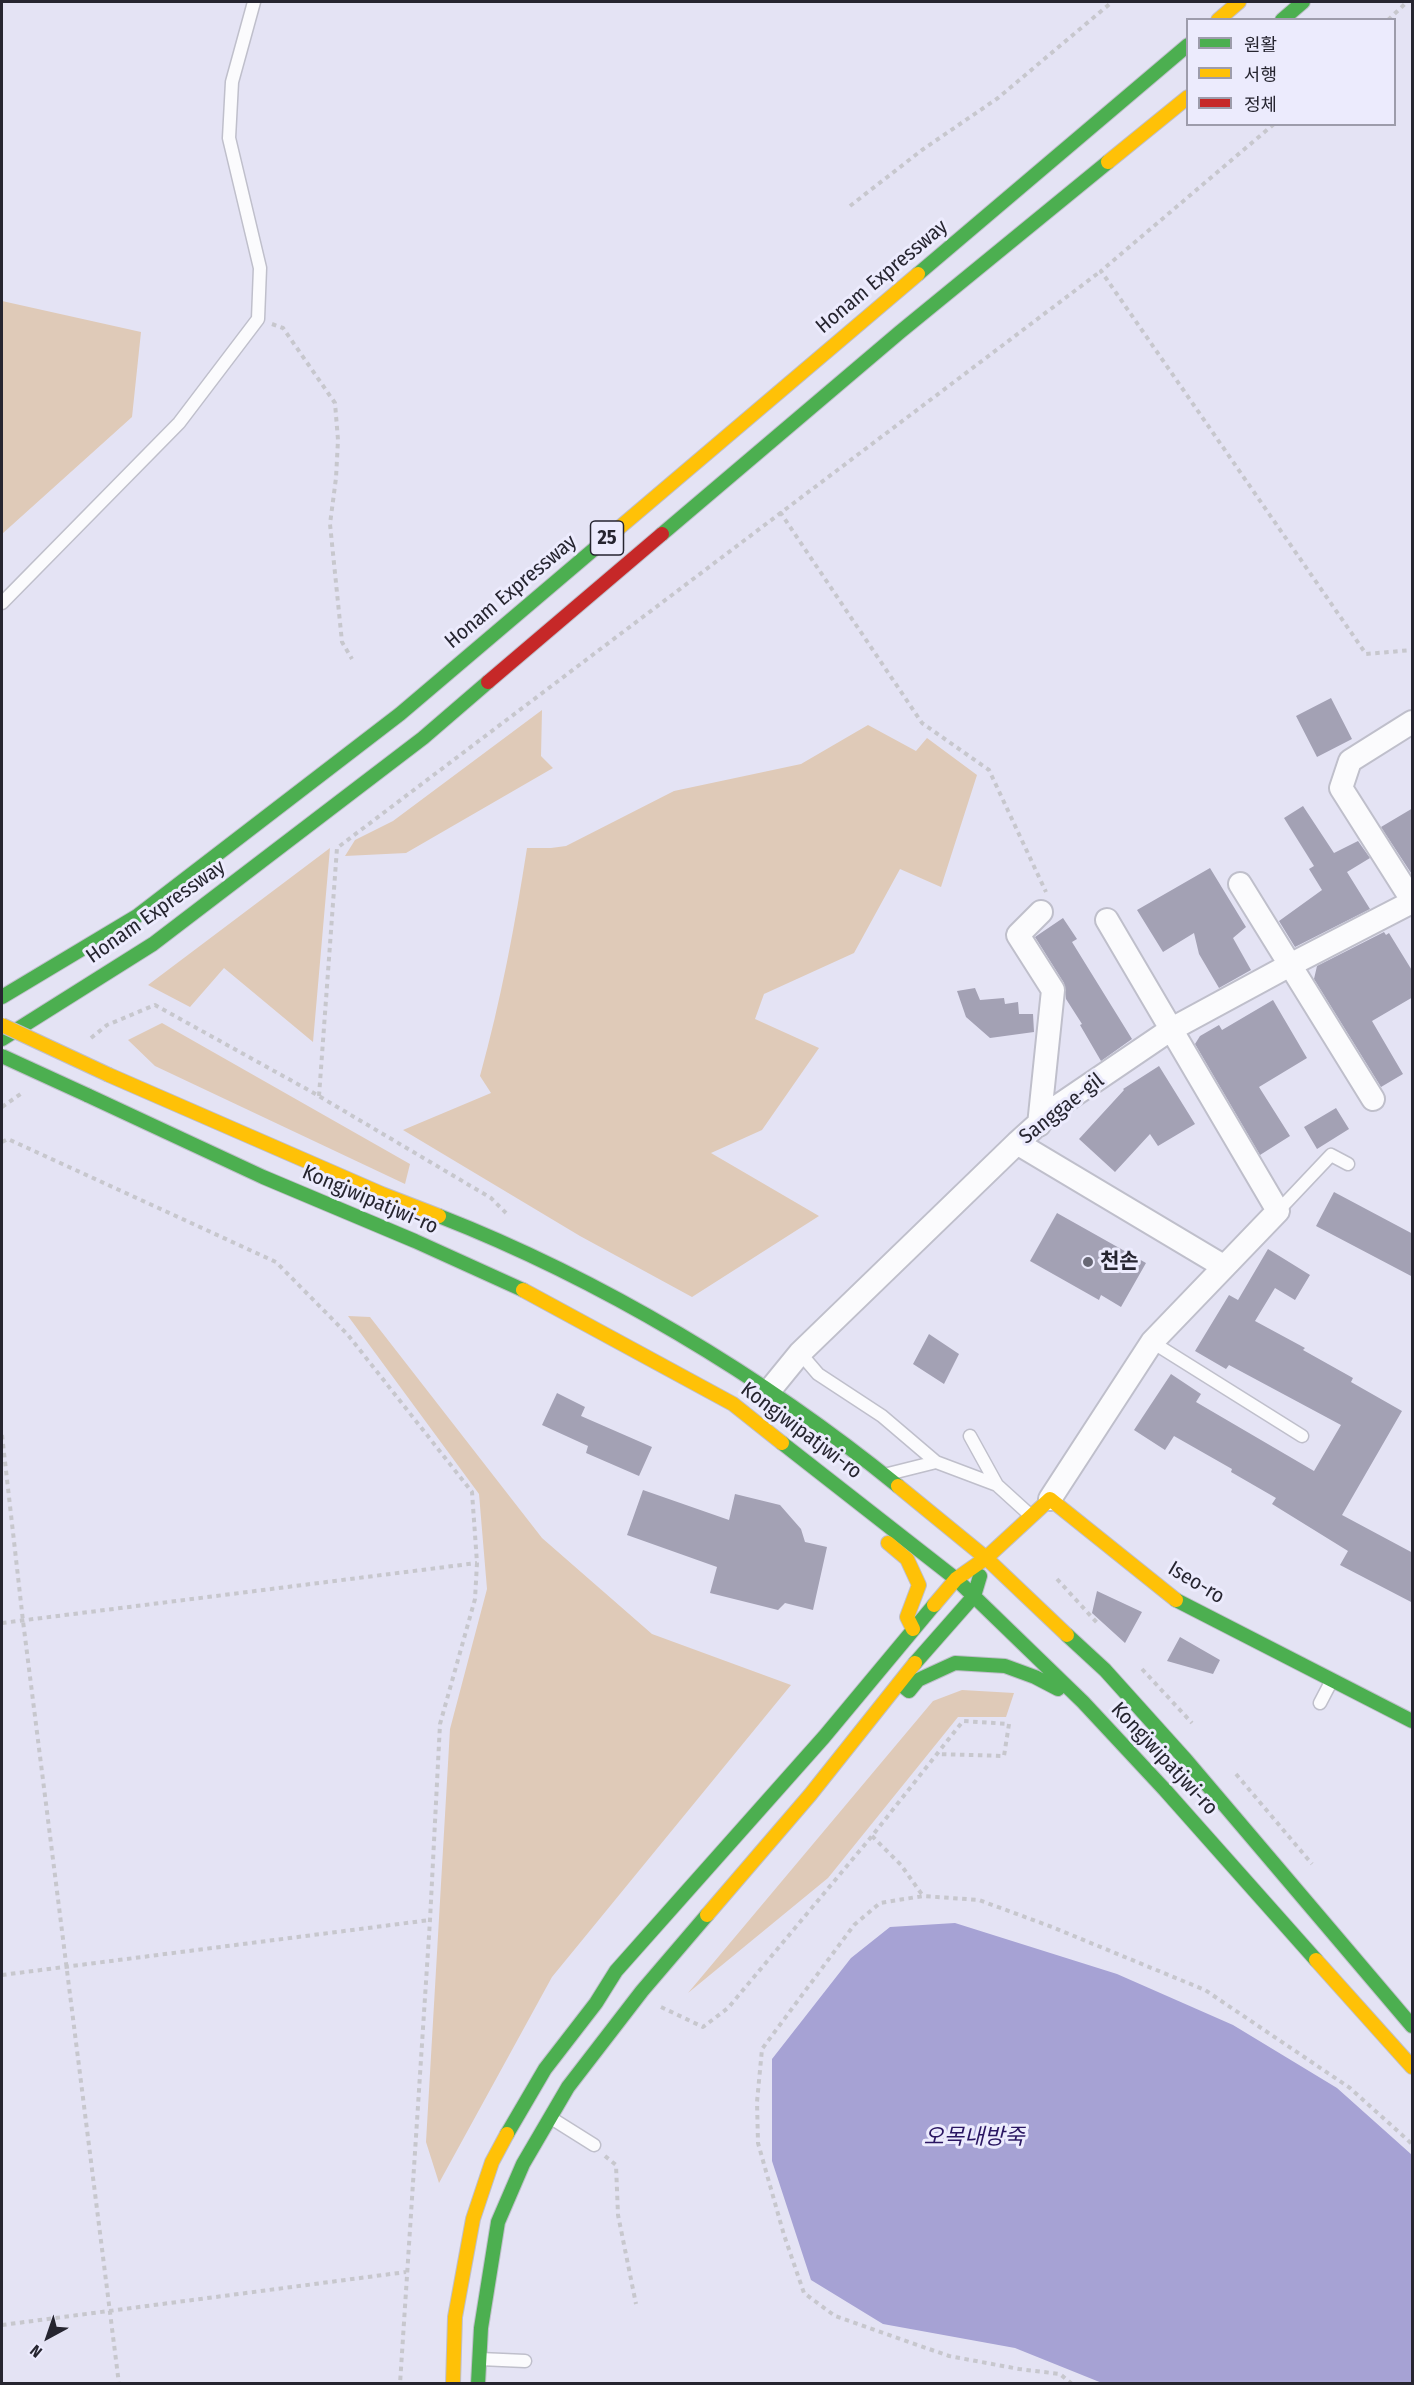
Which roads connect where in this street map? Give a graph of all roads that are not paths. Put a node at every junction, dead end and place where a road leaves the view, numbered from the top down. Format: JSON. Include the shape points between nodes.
{"nodes":[{"id":1,"x":254,"y":2,"type":"edge"},
{"id":2,"x":1239,"y":2,"type":"edge"},
{"id":3,"x":1303,"y":2,"type":"edge"},
{"id":4,"x":1220,"y":18,"type":"edge"},
{"id":5,"x":1284,"y":18,"type":"edge"},
{"id":6,"x":1186,"y":47,"type":"edge"},
{"id":7,"x":1186,"y":99,"type":"edge"},
{"id":8,"x":2,"y":603,"type":"edge"},
{"id":9,"x":1413,"y":722,"type":"edge"},
{"id":10,"x":1240,"y":884,"type":"dead end"},
{"id":11,"x":1413,"y":901,"type":"edge"},
{"id":12,"x":1041,"y":912,"type":"road end"},
{"id":13,"x":1107,"y":920,"type":"dead end"},
{"id":14,"x":1290,"y":965,"type":"junction"},
{"id":15,"x":2,"y":997,"type":"edge"},
{"id":16,"x":2,"y":1025,"type":"edge"},
{"id":17,"x":1170,"y":1030,"type":"junction"},
{"id":18,"x":2,"y":1039,"type":"edge"},
{"id":19,"x":2,"y":1056,"type":"edge"},
{"id":20,"x":1373,"y":1099,"type":"dead end"},
{"id":21,"x":1039,"y":1125,"type":"junction"},
{"id":22,"x":1017,"y":1143,"type":"junction"},
{"id":23,"x":1348,"y":1164,"type":"dead end"},
{"id":24,"x":1278,"y":1211,"type":"junction"},
{"id":25,"x":1223,"y":1266,"type":"junction"},
{"id":26,"x":1152,"y":1342,"type":"junction"},
{"id":27,"x":800,"y":1353,"type":"junction"},
{"id":28,"x":768,"y":1391,"type":"junction"},
{"id":29,"x":772,"y":1434,"type":"junction"},
{"id":30,"x":970,"y":1436,"type":"dead end"},
{"id":31,"x":1302,"y":1437,"type":"dead end"},
{"id":32,"x":774,"y":1451,"type":"dead end"},
{"id":33,"x":936,"y":1462,"type":"junction"},
{"id":34,"x":884,"y":1475,"type":"junction"},
{"id":35,"x":997,"y":1485,"type":"junction"},
{"id":36,"x":830,"y":1498,"type":"dead end"},
{"id":37,"x":1050,"y":1499,"type":"junction"},
{"id":38,"x":1031,"y":1516,"type":"junction"},
{"id":39,"x":986,"y":1558,"type":"junction"},
{"id":40,"x":956,"y":1579,"type":"junction"},
{"id":41,"x":974,"y":1596,"type":"junction"},
{"id":42,"x":913,"y":1629,"type":"junction"},
{"id":43,"x":1333,"y":1680,"type":"junction"},
{"id":44,"x":899,"y":1682,"type":"junction"},
{"id":45,"x":1083,"y":1702,"type":"junction"},
{"id":46,"x":1320,"y":1703,"type":"dead end"},
{"id":47,"x":1413,"y":1721,"type":"edge"},
{"id":48,"x":664,"y":1941,"type":"junction"},
{"id":49,"x":1413,"y":2026,"type":"edge"},
{"id":50,"x":1413,"y":2067,"type":"edge"},
{"id":51,"x":550,"y":2118,"type":"junction"},
{"id":52,"x":594,"y":2145,"type":"road end"},
{"id":53,"x":479,"y":2359,"type":"junction"},
{"id":54,"x":525,"y":2361,"type":"dead end"},
{"id":55,"x":453,"y":2384,"type":"edge"},
{"id":56,"x":478,"y":2384,"type":"edge"}],
"edges":[{"from":1,"to":8,"type":"lane","via":[[232,82],[229,138],[260,268],[258,319],[179,423]]},
{"from":2,"to":4,"type":"main road"},
{"from":3,"to":5,"type":"main road"},
{"from":6,"to":15,"type":"main road","name":"Honam Expressway","number":"25","via":[[400,714],[137,916]]},
{"from":7,"to":18,"type":"main road","name":"Honam Expressway","number":"25","via":[[900,332],[423,738],[153,944]]},
{"from":9,"to":11,"type":"street","via":[[1350,761],[1341,788]]},
{"from":10,"to":14,"type":"street"},
{"from":11,"to":14,"type":"street","name":"Sanggae-gil"},
{"from":12,"to":21,"type":"street","via":[[1018,935],[1053,990]]},
{"from":13,"to":17,"type":"street"},
{"from":14,"to":17,"type":"street","name":"Sanggae-gil"},
{"from":14,"to":20,"type":"street"},
{"from":16,"to":28,"type":"main road","name":"Kongjwipatjwi-ro","bridge":true,"via":[[382,1194],[480,1232],[600,1289]]},
{"from":17,"to":21,"type":"street","name":"Sanggae-gil","via":[[1058,1106]]},
{"from":17,"to":24,"type":"street"},
{"from":19,"to":29,"type":"main road","name":"Kongjwipatjwi-ro","bridge":true,"via":[[263,1177],[540,1298],[733,1404]]},
{"from":21,"to":22,"type":"street","name":"Sanggae-gil"},
{"from":22,"to":25,"type":"street"},
{"from":22,"to":27,"type":"street","name":"Sanggae-gil"},
{"from":23,"to":24,"type":"lane","via":[[1331,1155]]},
{"from":24,"to":25,"type":"street"},
{"from":25,"to":26,"type":"street"},
{"from":26,"to":31,"type":"lane"},
{"from":26,"to":37,"type":"street"},
{"from":27,"to":28,"type":"street","name":"Sanggae-gil"},
{"from":27,"to":33,"type":"lane","via":[[818,1374],[882,1416]]},
{"from":28,"to":34,"type":"main road","name":"Kongjwipatjwi-ro"},
{"from":29,"to":32,"type":"main road"},
{"from":29,"to":40,"type":"main road","name":"Kongjwipatjwi-ro"},
{"from":30,"to":35,"type":"lane"},
{"from":33,"to":34,"type":"lane"},
{"from":33,"to":35,"type":"lane"},
{"from":34,"to":39,"type":"main road","name":"Kongjwipatjwi-ro"},
{"from":35,"to":38,"type":"lane"},
{"from":36,"to":42,"type":"main road","via":[[907,1559],[919,1585],[908,1617]]},
{"from":37,"to":38,"type":"main road"},
{"from":37,"to":43,"type":"main road","name":"Iseo-ro","via":[[1171,1597]]},
{"from":38,"to":39,"type":"main road"},
{"from":39,"to":40,"type":"main road"},
{"from":39,"to":41,"type":"main road"},
{"from":39,"to":49,"type":"main road","name":"Kongjwipatjwi-ro","via":[[1105,1670]]},
{"from":40,"to":41,"type":"main road","name":"Kongjwipatjwi-ro"},
{"from":40,"to":42,"type":"main road"},
{"from":41,"to":44,"type":"main road"},
{"from":41,"to":45,"type":"main road","name":"Kongjwipatjwi-ro"},
{"from":42,"to":48,"type":"main road"},
{"from":43,"to":46,"type":"lane"},
{"from":43,"to":47,"type":"main road","name":"Iseo-ro"},
{"from":44,"to":45,"type":"main road","via":[[909,1691],[918,1680],[956,1663],[1005,1666]]},
{"from":44,"to":48,"type":"main road","via":[[810,1795]]},
{"from":45,"to":50,"type":"main road","name":"Kongjwipatjwi-ro"},
{"from":48,"to":51,"type":"main road","via":[[642,1991],[568,2087]]},
{"from":48,"to":55,"type":"main road","via":[[616,1971],[545,2069],[492,2162],[473,2219],[455,2317]]},
{"from":51,"to":52,"type":"lane"},
{"from":51,"to":53,"type":"main road","via":[[523,2163],[498,2222]]},
{"from":53,"to":54,"type":"lane"},
{"from":53,"to":56,"type":"main road"}]}
